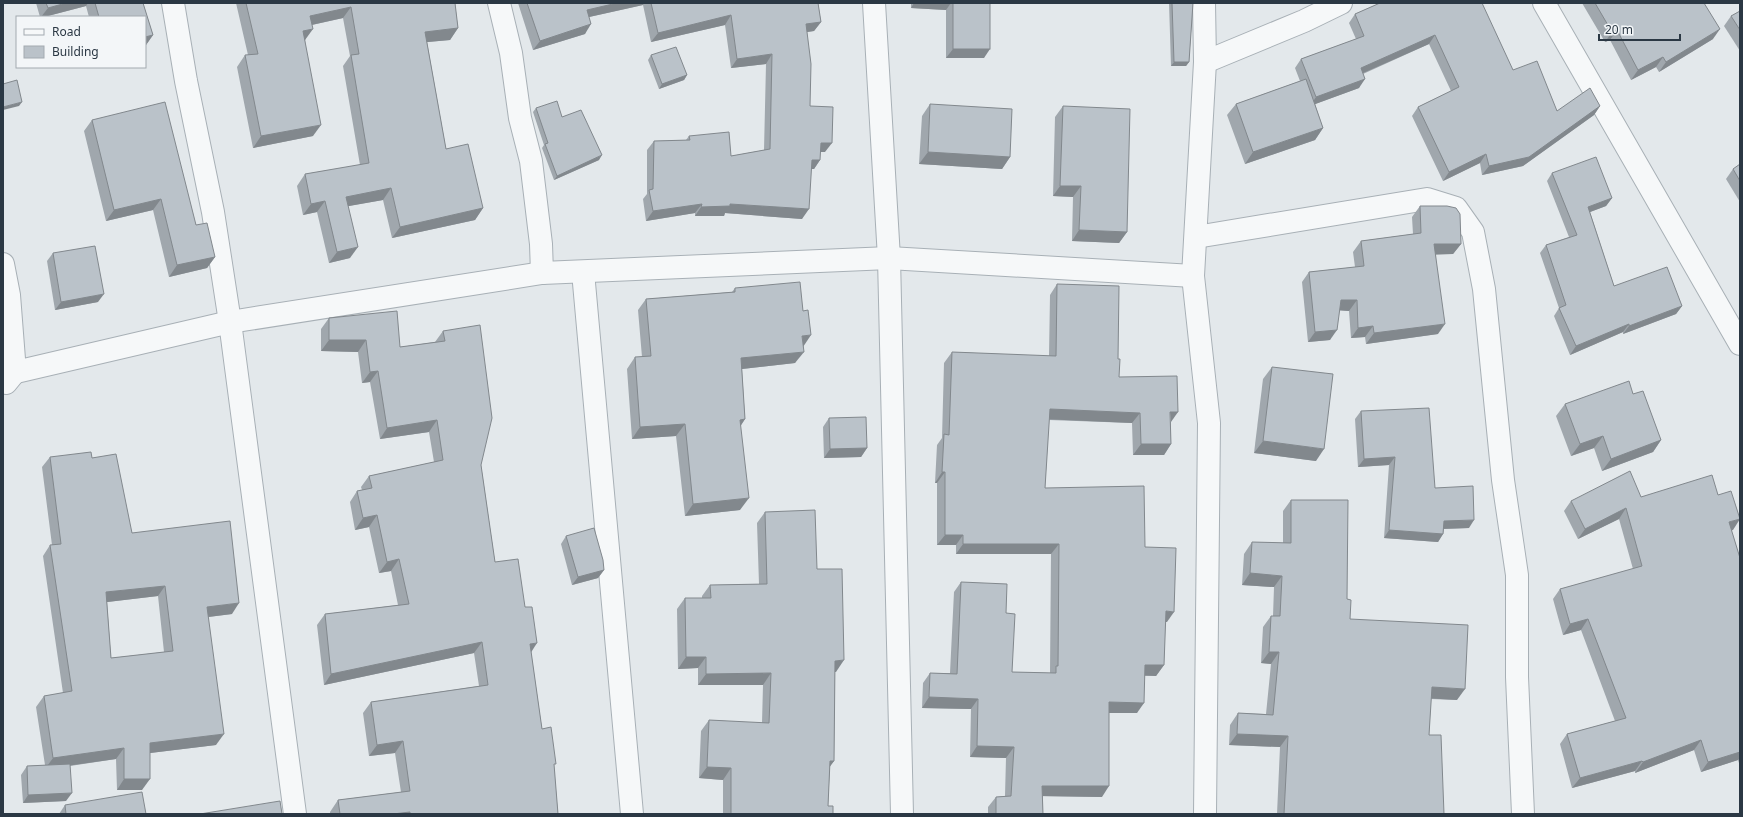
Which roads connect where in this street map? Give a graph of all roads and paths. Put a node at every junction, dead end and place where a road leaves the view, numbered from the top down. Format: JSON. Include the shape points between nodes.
{"nodes":[{"id":1,"x":172,"y":3,"type":"edge"},
{"id":2,"x":499,"y":3,"type":"edge"},
{"id":3,"x":874,"y":3,"type":"edge"},
{"id":4,"x":1204,"y":3,"type":"edge"},
{"id":5,"x":1341,"y":3,"type":"edge"},
{"id":6,"x":1544,"y":3,"type":"edge"},
{"id":7,"x":1205,"y":62,"type":"junction"},
{"id":8,"x":1196,"y":237,"type":"junction"},
{"id":9,"x":889,"y":258,"type":"junction"},
{"id":10,"x":3,"y":264,"type":"edge"},
{"id":11,"x":583,"y":272,"type":"junction"},
{"id":12,"x":542,"y":273,"type":"junction"},
{"id":13,"x":1193,"y":276,"type":"junction"},
{"id":14,"x":230,"y":322,"type":"junction"},
{"id":15,"x":1740,"y":344,"type":"edge"},
{"id":16,"x":7,"y":378,"type":"edge"},
{"id":17,"x":296,"y":814,"type":"edge"},
{"id":18,"x":632,"y":814,"type":"edge"},
{"id":19,"x":902,"y":814,"type":"edge"},
{"id":20,"x":1205,"y":814,"type":"edge"},
{"id":21,"x":1523,"y":814,"type":"edge"}],
"edges":[{"from":1,"to":14,"type":"street","via":[[213,212]]},
{"from":2,"to":12,"type":"street","via":[[511,54],[520,118],[531,161]]},
{"from":3,"to":9,"type":"street"},
{"from":4,"to":7,"type":"street"},
{"from":5,"to":7,"type":"street"},
{"from":6,"to":15,"type":"street"},
{"from":7,"to":8,"type":"street"},
{"from":8,"to":13,"type":"street"},
{"from":8,"to":21,"type":"street","via":[[1427,199],[1456,208],[1474,232],[1484,289],[1503,480],[1517,574],[1517,677]]},
{"from":9,"to":11,"type":"street"},
{"from":9,"to":13,"type":"street"},
{"from":9,"to":19,"type":"street"},
{"from":10,"to":16,"type":"street","via":[[9,295]]},
{"from":11,"to":12,"type":"street"},
{"from":11,"to":18,"type":"street"},
{"from":12,"to":14,"type":"street"},
{"from":13,"to":20,"type":"street","via":[[1210,423]]},
{"from":14,"to":16,"type":"street"},
{"from":14,"to":17,"type":"street"}]}
